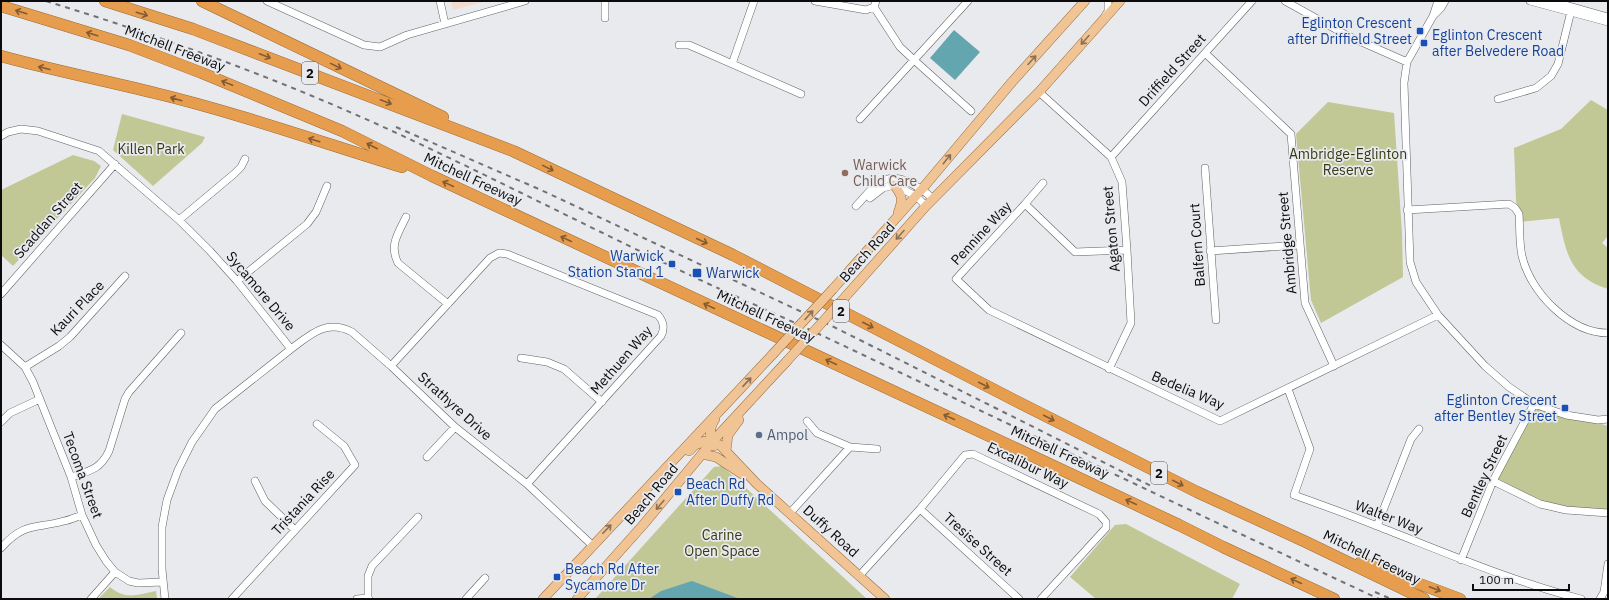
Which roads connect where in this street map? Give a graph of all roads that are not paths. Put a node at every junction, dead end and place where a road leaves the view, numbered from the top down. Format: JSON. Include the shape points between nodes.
{"nodes":[{"id":1,"x":105,"y":1,"type":"edge"},
{"id":2,"x":202,"y":1,"type":"edge"},
{"id":3,"x":267,"y":1,"type":"edge"},
{"id":4,"x":440,"y":1,"type":"edge"},
{"id":5,"x":525,"y":1,"type":"edge"},
{"id":6,"x":605,"y":1,"type":"edge"},
{"id":7,"x":754,"y":1,"type":"edge"},
{"id":8,"x":815,"y":1,"type":"edge"},
{"id":9,"x":968,"y":1,"type":"edge"},
{"id":10,"x":1085,"y":1,"type":"edge"},
{"id":11,"x":1108,"y":1,"type":"edge"},
{"id":12,"x":1120,"y":1,"type":"edge"},
{"id":13,"x":1252,"y":1,"type":"edge"},
{"id":14,"x":1285,"y":1,"type":"edge"},
{"id":15,"x":1438,"y":1,"type":"edge"},
{"id":16,"x":1445,"y":1,"type":"edge"},
{"id":17,"x":1530,"y":1,"type":"edge"},
{"id":18,"x":1551,"y":1,"type":"edge"},
{"id":19,"x":875,"y":4,"type":"edge"},
{"id":20,"x":1,"y":6,"type":"edge"},
{"id":21,"x":1571,"y":10,"type":"junction"},
{"id":22,"x":1433,"y":16,"type":"junction"},
{"id":23,"x":1608,"y":17,"type":"edge"},
{"id":24,"x":605,"y":18,"type":"dead end"},
{"id":25,"x":1608,"y":22,"type":"edge"},
{"id":26,"x":445,"y":24,"type":"junction"},
{"id":27,"x":1100,"y":24,"type":"junction"},
{"id":28,"x":679,"y":46,"type":"dead end"},
{"id":29,"x":1205,"y":53,"type":"junction"},
{"id":30,"x":1,"y":56,"type":"edge"},
{"id":31,"x":914,"y":60,"type":"junction"},
{"id":32,"x":1407,"y":62,"type":"junction"},
{"id":33,"x":732,"y":64,"type":"junction"},
{"id":34,"x":1039,"y":92,"type":"junction"},
{"id":35,"x":802,"y":94,"type":"dead end"},
{"id":36,"x":1498,"y":99,"type":"dead end"},
{"id":37,"x":971,"y":111,"type":"dead end"},
{"id":38,"x":860,"y":119,"type":"dead end"},
{"id":39,"x":1,"y":136,"type":"edge"},
{"id":40,"x":513,"y":151,"type":"junction"},
{"id":41,"x":1111,"y":157,"type":"junction"},
{"id":42,"x":245,"y":159,"type":"dead end"},
{"id":43,"x":115,"y":164,"type":"junction"},
{"id":44,"x":1205,"y":168,"type":"dead end"},
{"id":45,"x":432,"y":176,"type":"junction"},
{"id":46,"x":1043,"y":183,"type":"dead end"},
{"id":47,"x":894,"y":185,"type":"junction"},
{"id":48,"x":327,"y":186,"type":"dead end"},
{"id":49,"x":922,"y":189,"type":"junction"},
{"id":50,"x":916,"y":196,"type":"junction"},
{"id":51,"x":870,"y":198,"type":"dead end"},
{"id":52,"x":933,"y":199,"type":"junction"},
{"id":53,"x":1025,"y":204,"type":"junction"},
{"id":54,"x":856,"y":206,"type":"dead end"},
{"id":55,"x":926,"y":206,"type":"junction"},
{"id":56,"x":1407,"y":210,"type":"junction"},
{"id":57,"x":406,"y":217,"type":"dead end"},
{"id":58,"x":178,"y":220,"type":"junction"},
{"id":59,"x":895,"y":220,"type":"junction"},
{"id":60,"x":1300,"y":245,"type":"junction"},
{"id":61,"x":1127,"y":250,"type":"junction"},
{"id":62,"x":1210,"y":251,"type":"junction"},
{"id":63,"x":125,"y":276,"type":"dead end"},
{"id":64,"x":956,"y":279,"type":"joint"},
{"id":65,"x":237,"y":281,"type":"junction"},
{"id":66,"x":1,"y":294,"type":"edge"},
{"id":67,"x":448,"y":304,"type":"junction"},
{"id":68,"x":1438,"y":315,"type":"junction"},
{"id":69,"x":1216,"y":320,"type":"dead end"},
{"id":70,"x":1608,"y":333,"type":"edge"},
{"id":71,"x":181,"y":334,"type":"dead end"},
{"id":72,"x":1,"y":345,"type":"edge"},
{"id":73,"x":291,"y":349,"type":"junction"},
{"id":74,"x":521,"y":358,"type":"dead end"},
{"id":75,"x":391,"y":366,"type":"junction"},
{"id":76,"x":1334,"y":366,"type":"junction"},
{"id":77,"x":25,"y":367,"type":"junction"},
{"id":78,"x":1109,"y":369,"type":"junction"},
{"id":79,"x":769,"y":380,"type":"junction"},
{"id":80,"x":1288,"y":389,"type":"junction"},
{"id":81,"x":40,"y":399,"type":"junction"},
{"id":82,"x":602,"y":402,"type":"junction"},
{"id":83,"x":1534,"y":404,"type":"junction"},
{"id":84,"x":721,"y":410,"type":"junction"},
{"id":85,"x":1608,"y":419,"type":"edge"},
{"id":86,"x":807,"y":421,"type":"dead end"},
{"id":87,"x":1,"y":422,"type":"edge"},
{"id":88,"x":317,"y":424,"type":"dead end"},
{"id":89,"x":455,"y":427,"type":"junction"},
{"id":90,"x":1419,"y":429,"type":"dead end"},
{"id":91,"x":712,"y":442,"type":"junction"},
{"id":92,"x":850,"y":447,"type":"junction"},
{"id":93,"x":877,"y":450,"type":"dead end"},
{"id":94,"x":726,"y":451,"type":"junction"},
{"id":95,"x":702,"y":454,"type":"junction"},
{"id":96,"x":427,"y":457,"type":"dead end"},
{"id":97,"x":745,"y":476,"type":"junction"},
{"id":98,"x":71,"y":478,"type":"junction"},
{"id":99,"x":255,"y":481,"type":"dead end"},
{"id":100,"x":1493,"y":481,"type":"junction"},
{"id":101,"x":527,"y":484,"type":"junction"},
{"id":102,"x":757,"y":484,"type":"junction"},
{"id":103,"x":643,"y":492,"type":"junction"},
{"id":104,"x":920,"y":509,"type":"junction"},
{"id":105,"x":790,"y":513,"type":"junction"},
{"id":106,"x":1608,"y":513,"type":"edge"},
{"id":107,"x":82,"y":515,"type":"junction"},
{"id":108,"x":418,"y":517,"type":"dead end"},
{"id":109,"x":1377,"y":526,"type":"junction"},
{"id":110,"x":295,"y":530,"type":"junction"},
{"id":111,"x":1306,"y":542,"type":"junction"},
{"id":112,"x":592,"y":545,"type":"junction"},
{"id":113,"x":1,"y":548,"type":"edge"},
{"id":114,"x":1461,"y":560,"type":"junction"},
{"id":115,"x":1608,"y":564,"type":"edge"},
{"id":116,"x":115,"y":572,"type":"junction"},
{"id":117,"x":860,"y":575,"type":"junction"},
{"id":118,"x":485,"y":578,"type":"dead end"},
{"id":119,"x":163,"y":582,"type":"junction"},
{"id":120,"x":369,"y":598,"type":"edge"},
{"id":121,"x":91,"y":599,"type":"edge"},
{"id":122,"x":165,"y":599,"type":"edge"},
{"id":123,"x":232,"y":599,"type":"edge"},
{"id":124,"x":358,"y":599,"type":"edge"},
{"id":125,"x":466,"y":599,"type":"edge"},
{"id":126,"x":543,"y":599,"type":"edge"},
{"id":127,"x":577,"y":599,"type":"edge"},
{"id":128,"x":885,"y":599,"type":"edge"},
{"id":129,"x":1018,"y":599,"type":"edge"},
{"id":130,"x":1042,"y":599,"type":"edge"},
{"id":131,"x":1334,"y":599,"type":"edge"},
{"id":132,"x":1424,"y":599,"type":"edge"},
{"id":133,"x":1460,"y":599,"type":"edge"},
{"id":134,"x":1581,"y":599,"type":"edge"},
{"id":135,"x":1600,"y":599,"type":"edge"}],
"edges":[{"from":1,"to":40,"type":"highway","name":"Mitchell Freeway","number":"2","one_way":true,"via":[[193,29]]},
{"from":2,"to":40,"type":"highway","one_way":true},
{"from":3,"to":26,"type":"street","via":[[364,45],[380,47],[407,35]]},
{"from":4,"to":26,"type":"street"},
{"from":5,"to":26,"type":"street"},
{"from":6,"to":24,"type":"street"},
{"from":7,"to":33,"type":"street"},
{"from":8,"to":19,"type":"street","via":[[866,10]]},
{"from":9,"to":31,"type":"street"},
{"from":49,"to":10,"type":"main road","name":"Beach Road","one_way":true,"via":[[1012,82]]},
{"from":11,"to":27,"type":"street","via":[[1108,11]]},
{"from":12,"to":27,"type":"main road","name":"Beach Road"},
{"from":13,"to":29,"type":"street","name":"Driffield Street"},
{"from":14,"to":32,"type":"street","via":[[1348,36]]},
{"from":15,"to":22,"type":"street"},
{"from":16,"to":22,"type":"street"},
{"from":17,"to":21,"type":"street"},
{"from":18,"to":21,"type":"street"},
{"from":19,"to":31,"type":"street","via":[[900,47]]},
{"from":45,"to":20,"type":"highway","name":"Mitchell Freeway","one_way":true,"via":[[342,131],[202,73],[130,45]]},
{"from":21,"to":23,"type":"street"},
{"from":21,"to":25,"type":"street"},
{"from":21,"to":36,"type":"street","via":[[1558,64],[1551,76],[1536,88]]},
{"from":22,"to":32,"type":"street"},
{"from":27,"to":34,"type":"main road","name":"Beach Road","one_way":true},
{"from":28,"to":33,"type":"street","via":[[689,45]]},
{"from":29,"to":41,"type":"street","name":"Driffield Street"},
{"from":29,"to":60,"type":"street","name":"Ambridge Street","via":[[1291,134]]},
{"from":45,"to":30,"type":"highway","one_way":true,"via":[[156,93]]},
{"from":31,"to":37,"type":"street"},
{"from":31,"to":38,"type":"street"},
{"from":32,"to":56,"type":"street","via":[[1404,83]]},
{"from":33,"to":35,"type":"street"},
{"from":34,"to":41,"type":"street","name":"Agaton Street"},
{"from":34,"to":52,"type":"main road","name":"Beach Road"},
{"from":39,"to":43,"type":"street","name":"Sycamore Drive","via":[[21,129],[38,132],[99,151]]},
{"from":40,"to":111,"type":"highway","name":"Mitchell Freeway","number":"2","one_way":true,"via":[[733,255],[1182,485]]},
{"from":41,"to":61,"type":"street","name":"Agaton Street","via":[[1122,182]]},
{"from":42,"to":58,"type":"street","via":[[234,174]]},
{"from":43,"to":58,"type":"street","name":"Sycamore Drive"},
{"from":43,"to":66,"type":"street","name":"Scaddan Street"},
{"from":44,"to":62,"type":"street","name":"Balfern Court"},
{"from":131,"to":45,"type":"highway","name":"Mitchell Freeway","one_way":true},
{"from":46,"to":53,"type":"street","name":"Pennine Way"},
{"from":47,"to":50,"type":"street"},
{"from":47,"to":51,"type":"street","via":[[883,188]]},
{"from":47,"to":59,"type":"main road","via":[[902,200]]},
{"from":48,"to":65,"type":"street","via":[[316,212],[307,224]]},
{"from":49,"to":50,"type":"main road","name":"Beach Road"},
{"from":49,"to":52,"type":"street"},
{"from":49,"to":54,"type":"street","via":[[895,177],[885,179],[874,186]]},
{"from":50,"to":55,"type":"street"},
{"from":50,"to":59,"type":"main road","name":"Beach Road"},
{"from":52,"to":55,"type":"main road","name":"Beach Road"},
{"from":53,"to":61,"type":"street","name":"Pennine Way","via":[[1076,252]]},
{"from":53,"to":64,"type":"street","name":"Pennine Way"},
{"from":55,"to":79,"type":"main road","name":"Beach Road","one_way":true,"bridge":true},
{"from":56,"to":68,"type":"street","via":[[1410,262],[1416,282]]},
{"from":56,"to":70,"type":"street","via":[[1508,204],[1516,208],[1519,214],[1522,257],[1534,285],[1564,317],[1585,328]]},
{"from":57,"to":67,"type":"street","via":[[394,245],[398,263]]},
{"from":58,"to":65,"type":"street","name":"Sycamore Drive"},
{"from":84,"to":59,"type":"main road","name":"Beach Road","one_way":true,"bridge":true},
{"from":60,"to":62,"type":"street"},
{"from":60,"to":76,"type":"street","name":"Ambridge Street","via":[[1305,303]]},
{"from":61,"to":78,"type":"street","name":"Agaton Street","via":[[1131,323]]},
{"from":62,"to":69,"type":"street","name":"Balfern Court"},
{"from":63,"to":77,"type":"street","name":"Kauri Place","via":[[70,337]]},
{"from":64,"to":78,"type":"street","name":"Bedelia Way","via":[[989,310]]},
{"from":65,"to":73,"type":"street","name":"Sycamore Drive"},
{"from":67,"to":75,"type":"street","name":"Methuen Way"},
{"from":67,"to":82,"type":"street","name":"Methuen Way","via":[[490,258],[502,253],[658,315],[663,322],[662,334]]},
{"from":68,"to":76,"type":"street","name":"Bedelia Way"},
{"from":68,"to":83,"type":"street","via":[[1485,366]]},
{"from":71,"to":98,"type":"street","via":[[129,392],[105,459],[96,469]]},
{"from":72,"to":77,"type":"street","name":"Tecoma Street"},
{"from":73,"to":75,"type":"street","name":"Strathyre Drive","via":[[321,329],[340,327],[357,336]]},
{"from":73,"to":119,"type":"street","name":"Sycamore Drive","via":[[215,409],[192,442],[167,500],[162,527]]},
{"from":74,"to":82,"type":"street","via":[[547,362],[564,369]]},
{"from":75,"to":89,"type":"street","name":"Strathyre Drive"},
{"from":76,"to":80,"type":"street","name":"Bedelia Way"},
{"from":77,"to":81,"type":"street","name":"Tecoma Street"},
{"from":78,"to":80,"type":"street","name":"Bedelia Way","via":[[1220,421]]},
{"from":79,"to":91,"type":"main road","name":"Beach Road"},
{"from":79,"to":94,"type":"main road","via":[[728,435]]},
{"from":80,"to":109,"type":"street","name":"Walter Way","via":[[1310,449],[1294,495]]},
{"from":81,"to":87,"type":"street","via":[[10,413]]},
{"from":81,"to":98,"type":"street","name":"Tecoma Street"},
{"from":82,"to":101,"type":"street","name":"Methuen Way"},
{"from":83,"to":85,"type":"street","via":[[1566,415]]},
{"from":83,"to":100,"type":"street","name":"Bentley Street"},
{"from":84,"to":91,"type":"main road","via":[[711,425]]},
{"from":84,"to":103,"type":"main road","name":"Beach Road"},
{"from":86,"to":92,"type":"street","via":[[817,433]]},
{"from":88,"to":110,"type":"street","name":"Tristania Rise","via":[[344,446],[355,465]]},
{"from":89,"to":96,"type":"street"},
{"from":89,"to":101,"type":"street","name":"Strathyre Drive"},
{"from":90,"to":109,"type":"street","via":[[1411,439]]},
{"from":91,"to":94,"type":"main road","name":"Duffy Road"},
{"from":91,"to":95,"type":"main road","name":"Beach Road"},
{"from":91,"to":97,"type":"main road","name":"Duffy Road","via":[[716,449]]},
{"from":91,"to":103,"type":"main road","via":[[705,441],[695,445],[660,480]]},
{"from":92,"to":93,"type":"street"},
{"from":92,"to":105,"type":"street"},
{"from":94,"to":102,"type":"main road","name":"Duffy Road"},
{"from":95,"to":97,"type":"main road","via":[[716,457]]},
{"from":95,"to":127,"type":"main road","name":"Beach Road","one_way":true},
{"from":97,"to":102,"type":"main road","name":"Duffy Road"},
{"from":98,"to":107,"type":"street","name":"Tecoma Street"},
{"from":99,"to":110,"type":"street","via":[[265,501]]},
{"from":100,"to":106,"type":"street","via":[[1540,504],[1566,510]]},
{"from":100,"to":114,"type":"street","name":"Bentley Street"},
{"from":101,"to":112,"type":"street","name":"Strathyre Drive"},
{"from":102,"to":105,"type":"main road","name":"Duffy Road"},
{"from":112,"to":103,"type":"main road","name":"Beach Road","one_way":true},
{"from":104,"to":117,"type":"street","name":"Excalibur Way"},
{"from":104,"to":129,"type":"street","name":"Tresise Street"},
{"from":104,"to":130,"type":"street","name":"Excalibur Way","via":[[965,455],[970,454],[1102,516],[1106,528]]},
{"from":105,"to":117,"type":"main road","name":"Duffy Road"},
{"from":107,"to":113,"type":"street","via":[[65,521],[26,528],[14,535]]},
{"from":107,"to":116,"type":"street","name":"Tecoma Street","via":[[96,545]]},
{"from":108,"to":120,"type":"street","via":[[372,566],[368,576]]},
{"from":109,"to":114,"type":"street","name":"Walter Way"},
{"from":110,"to":123,"type":"street","name":"Tristania Rise"},
{"from":111,"to":132,"type":"highway","name":"Mitchell Freeway","number":"2"},
{"from":111,"to":133,"type":"highway","one_way":true},
{"from":112,"to":126,"type":"main road","name":"Beach Road"},
{"from":114,"to":134,"type":"street","name":"Walter Way","via":[[1551,592]]},
{"from":115,"to":135,"type":"street","via":[[1604,592]]},
{"from":116,"to":119,"type":"street","name":"Tecoma Street","via":[[129,581],[138,583]]},
{"from":116,"to":121,"type":"street"},
{"from":117,"to":128,"type":"main road","name":"Duffy Road"},
{"from":118,"to":125,"type":"street"},
{"from":119,"to":122,"type":"street","name":"Sycamore Drive"},
{"from":120,"to":124,"type":"street"}]}
